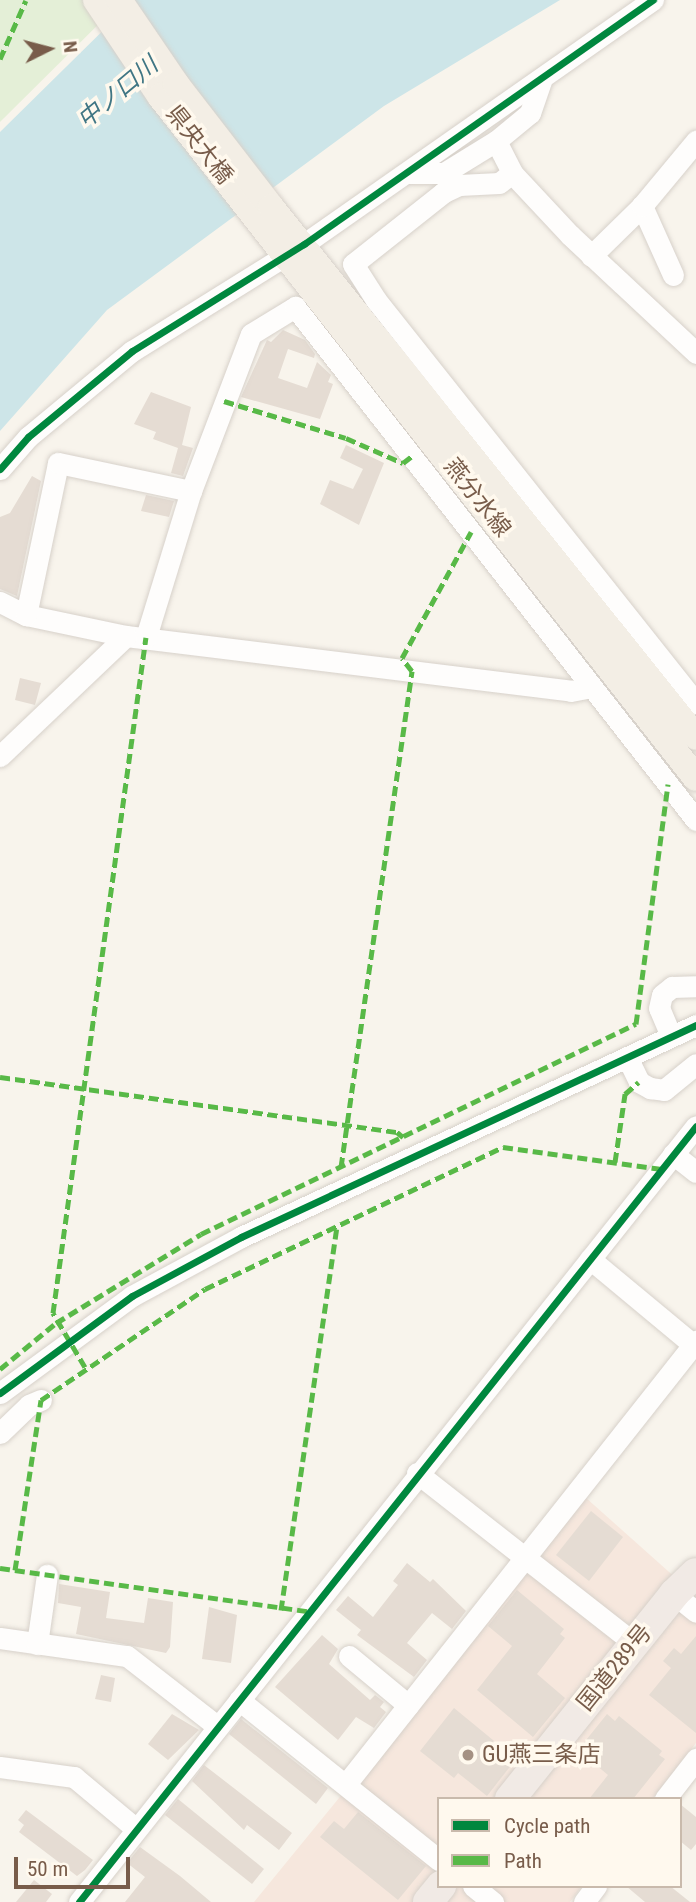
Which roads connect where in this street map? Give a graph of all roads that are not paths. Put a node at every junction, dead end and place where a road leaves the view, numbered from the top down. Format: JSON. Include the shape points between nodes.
{"nodes":[{"id":1,"x":96,"y":0,"type":"edge"},
{"id":2,"x":119,"y":0,"type":"edge"},
{"id":3,"x":653,"y":0,"type":"edge"},
{"id":4,"x":541,"y":80,"type":"junction"},
{"id":5,"x":496,"y":141,"type":"junction"},
{"id":6,"x":696,"y":141,"type":"edge"},
{"id":7,"x":407,"y":173,"type":"junction"},
{"id":8,"x":512,"y":173,"type":"junction"},
{"id":9,"x":642,"y":206,"type":"junction"},
{"id":10,"x":264,"y":213,"type":"junction"},
{"id":11,"x":294,"y":250,"type":"junction"},
{"id":12,"x":591,"y":256,"type":"junction"},
{"id":13,"x":673,"y":275,"type":"dead end"},
{"id":14,"x":695,"y":350,"type":"edge"},
{"id":15,"x":0,"y":469,"type":"edge"},
{"id":16,"x":191,"y":491,"type":"junction"},
{"id":17,"x":0,"y":602,"type":"edge"},
{"id":18,"x":26,"y":615,"type":"junction"},
{"id":19,"x":136,"y":636,"type":"junction"},
{"id":20,"x":592,"y":687,"type":"junction"},
{"id":21,"x":696,"y":703,"type":"edge"},
{"id":22,"x":696,"y":737,"type":"edge"},
{"id":23,"x":0,"y":756,"type":"edge"},
{"id":24,"x":696,"y":778,"type":"edge"},
{"id":25,"x":696,"y":820,"type":"edge"},
{"id":26,"x":696,"y":986,"type":"edge"},
{"id":27,"x":696,"y":1024,"type":"edge"},
{"id":28,"x":671,"y":1036,"type":"junction"},
{"id":29,"x":627,"y":1057,"type":"junction"},
{"id":30,"x":696,"y":1064,"type":"edge"},
{"id":31,"x":696,"y":1126,"type":"edge"},
{"id":32,"x":673,"y":1154,"type":"junction"},
{"id":33,"x":696,"y":1172,"type":"edge"},
{"id":34,"x":590,"y":1259,"type":"junction"},
{"id":35,"x":695,"y":1344,"type":"edge"},
{"id":36,"x":0,"y":1394,"type":"edge"},
{"id":37,"x":41,"y":1400,"type":"dead end"},
{"id":38,"x":0,"y":1433,"type":"edge"},
{"id":39,"x":417,"y":1473,"type":"junction"},
{"id":40,"x":524,"y":1557,"type":"junction"},
{"id":41,"x":696,"y":1573,"type":"edge"},
{"id":42,"x":47,"y":1575,"type":"dead end"},
{"id":43,"x":685,"y":1603,"type":"edge"},
{"id":44,"x":0,"y":1638,"type":"edge"},
{"id":45,"x":37,"y":1643,"type":"junction"},
{"id":46,"x":634,"y":1643,"type":"junction"},
{"id":47,"x":349,"y":1656,"type":"dead end"},
{"id":48,"x":239,"y":1700,"type":"junction"},
{"id":49,"x":408,"y":1705,"type":"junction"},
{"id":50,"x":217,"y":1726,"type":"junction"},
{"id":51,"x":696,"y":1759,"type":"edge"},
{"id":52,"x":0,"y":1767,"type":"edge"},
{"id":53,"x":346,"y":1784,"type":"junction"},
{"id":54,"x":512,"y":1797,"type":"edge"},
{"id":55,"x":667,"y":1797,"type":"edge"},
{"id":56,"x":135,"y":1828,"type":"junction"},
{"id":57,"x":437,"y":1858,"type":"edge"},
{"id":58,"x":476,"y":1888,"type":"edge"},
{"id":59,"x":79,"y":1902,"type":"edge"},
{"id":60,"x":493,"y":1902,"type":"edge"}],
"edges":[{"from":1,"to":10,"type":"main road","name":"県央大橋","via":[[160,96]]},
{"from":2,"to":10,"type":"main road","name":"県央大橋"},
{"from":3,"to":4,"type":"street"},
{"from":4,"to":5,"type":"street","via":[[530,113]]},
{"from":4,"to":7,"type":"street"},
{"from":5,"to":7,"type":"street","via":[[444,173]]},
{"from":5,"to":8,"type":"street"},
{"from":6,"to":9,"type":"street"},
{"from":7,"to":11,"type":"street"},
{"from":8,"to":12,"type":"street"},
{"from":8,"to":21,"type":"street","via":[[499,183],[459,185],[444,192],[353,264],[376,300]]},
{"from":9,"to":12,"type":"street"},
{"from":9,"to":13,"type":"street"},
{"from":10,"to":11,"type":"main road","name":"燕分水線"},
{"from":11,"to":15,"type":"street","via":[[132,351],[28,437]]},
{"from":11,"to":22,"type":"main road","name":"燕分水線"},
{"from":11,"to":24,"type":"main road","name":"燕分水線"},
{"from":12,"to":14,"type":"street"},
{"from":16,"to":18,"type":"street","via":[[58,463]]},
{"from":16,"to":19,"type":"street"},
{"from":16,"to":20,"type":"street","via":[[251,334],[295,307]]},
{"from":17,"to":18,"type":"street"},
{"from":18,"to":19,"type":"street"},
{"from":19,"to":20,"type":"street","via":[[571,691]]},
{"from":19,"to":23,"type":"street"},
{"from":20,"to":25,"type":"street"},
{"from":26,"to":28,"type":"street","via":[[672,987],[662,995],[659,1008]]},
{"from":27,"to":28,"type":"street"},
{"from":28,"to":29,"type":"street"},
{"from":29,"to":30,"type":"street","via":[[639,1082],[664,1090]]},
{"from":29,"to":36,"type":"street","via":[[241,1237],[132,1296]]},
{"from":31,"to":32,"type":"street"},
{"from":32,"to":33,"type":"street"},
{"from":32,"to":34,"type":"street"},
{"from":34,"to":35,"type":"street"},
{"from":34,"to":39,"type":"street"},
{"from":35,"to":40,"type":"street"},
{"from":37,"to":38,"type":"street","via":[[29,1405]]},
{"from":39,"to":40,"type":"street"},
{"from":39,"to":48,"type":"street"},
{"from":40,"to":46,"type":"street"},
{"from":40,"to":49,"type":"street"},
{"from":41,"to":43,"type":"highway","name":"国道289号"},
{"from":42,"to":45,"type":"street"},
{"from":43,"to":46,"type":"highway","name":"国道289号"},
{"from":44,"to":45,"type":"street"},
{"from":45,"to":50,"type":"street","via":[[127,1656]]},
{"from":46,"to":54,"type":"highway","name":"国道289号"},
{"from":47,"to":49,"type":"street"},
{"from":48,"to":50,"type":"street"},
{"from":48,"to":53,"type":"street"},
{"from":49,"to":53,"type":"street"},
{"from":50,"to":56,"type":"street"},
{"from":51,"to":55,"type":"street"},
{"from":52,"to":56,"type":"street","via":[[74,1777]]},
{"from":53,"to":57,"type":"street"},
{"from":56,"to":59,"type":"street"},
{"from":58,"to":60,"type":"street"}]}
